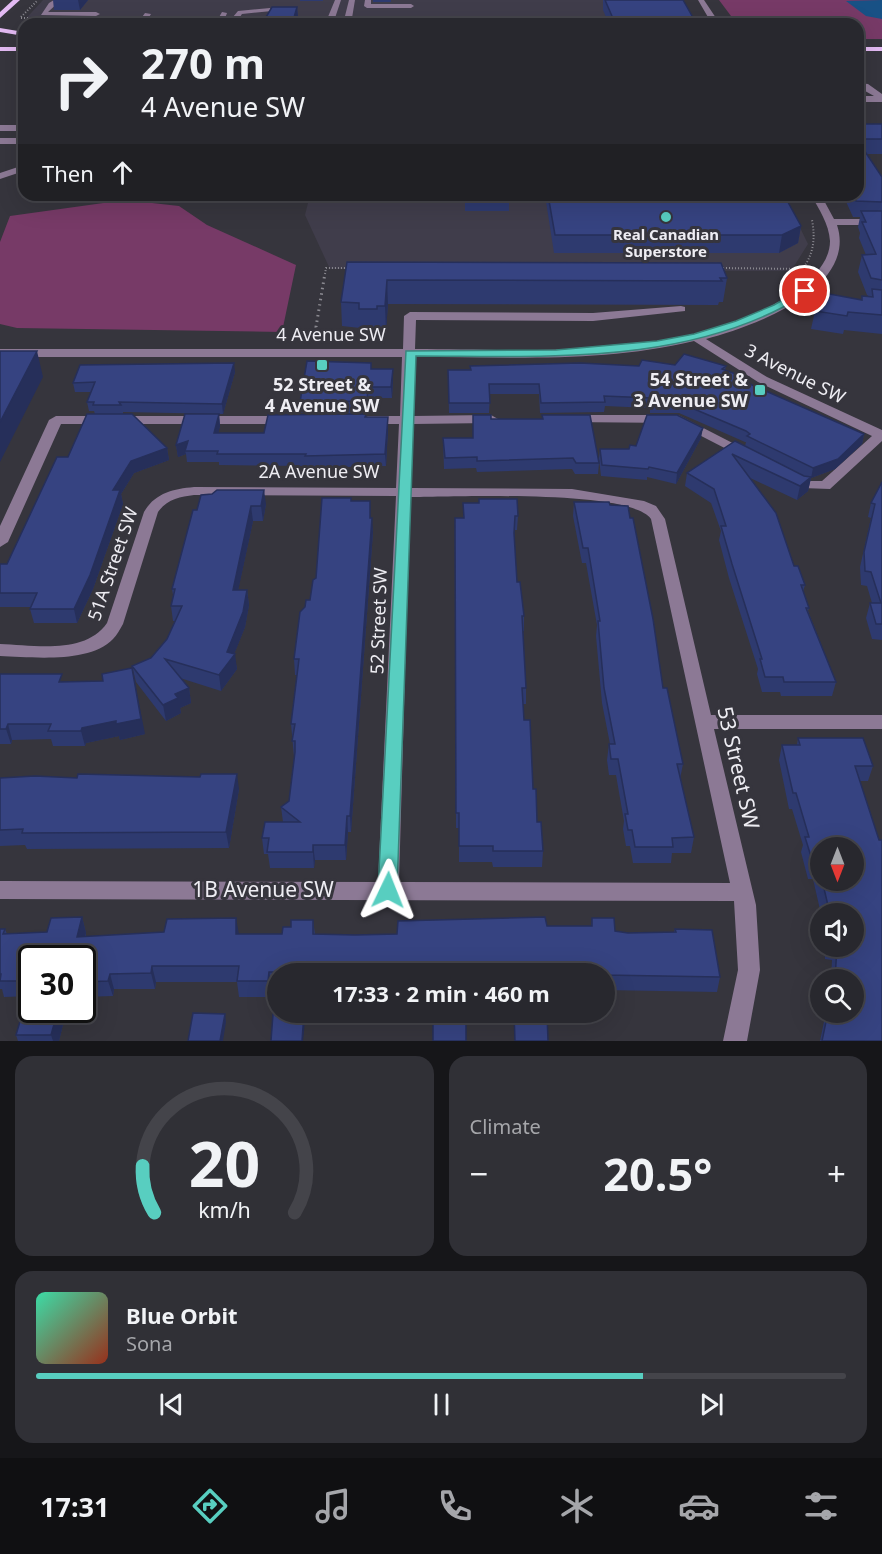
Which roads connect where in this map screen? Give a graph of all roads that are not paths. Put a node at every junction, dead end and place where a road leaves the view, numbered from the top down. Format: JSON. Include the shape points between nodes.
{"nodes":[{"id":1,"x":16,"y":0,"type":"edge"},
{"id":2,"x":338,"y":0,"type":"edge"},
{"id":3,"x":352,"y":0,"type":"edge"},
{"id":4,"x":368,"y":0,"type":"edge"},
{"id":5,"x":701,"y":0,"type":"edge"},
{"id":6,"x":57,"y":2,"type":"dead end"},
{"id":7,"x":411,"y":6,"type":"edge"},
{"id":8,"x":224,"y":13,"type":"dead end"},
{"id":9,"x":147,"y":14,"type":"dead end"},
{"id":10,"x":0,"y":16,"type":"edge"},
{"id":11,"x":93,"y":18,"type":"edge"},
{"id":12,"x":140,"y":18,"type":"edge"},
{"id":13,"x":222,"y":18,"type":"edge"},
{"id":14,"x":236,"y":18,"type":"edge"},
{"id":15,"x":242,"y":18,"type":"edge"},
{"id":16,"x":331,"y":18,"type":"edge"},
{"id":17,"x":348,"y":18,"type":"edge"},
{"id":18,"x":712,"y":18,"type":"edge"},
{"id":19,"x":0,"y":30,"type":"edge"},
{"id":20,"x":18,"y":34,"type":"edge"},
{"id":21,"x":18,"y":36,"type":"edge"},
{"id":22,"x":0,"y":38,"type":"edge"},
{"id":23,"x":864,"y":48,"type":"edge"},
{"id":24,"x":882,"y":48,"type":"edge"},
{"id":25,"x":0,"y":49,"type":"edge"},
{"id":26,"x":18,"y":49,"type":"edge"},
{"id":27,"x":864,"y":56,"type":"edge"},
{"id":28,"x":882,"y":56,"type":"edge"},
{"id":29,"x":864,"y":86,"type":"edge"},
{"id":30,"x":882,"y":98,"type":"edge"},
{"id":31,"x":864,"y":99,"type":"edge"},
{"id":32,"x":0,"y":128,"type":"edge"},
{"id":33,"x":18,"y":128,"type":"edge"},
{"id":34,"x":0,"y":141,"type":"edge"},
{"id":35,"x":18,"y":141,"type":"edge"},
{"id":36,"x":18,"y":170,"type":"edge"},
{"id":37,"x":0,"y":176,"type":"edge"},
{"id":38,"x":819,"y":201,"type":"edge"},
{"id":39,"x":830,"y":222,"type":"junction"},
{"id":40,"x":882,"y":222,"type":"edge"},
{"id":41,"x":805,"y":291,"type":"junction"},
{"id":42,"x":823,"y":295,"type":"edge"},
{"id":43,"x":681,"y":309,"type":"dead end"},
{"id":44,"x":696,"y":337,"type":"junction"},
{"id":45,"x":0,"y":353,"type":"edge"},
{"id":46,"x":410,"y":353,"type":"junction"},
{"id":47,"x":504,"y":419,"type":"edge"},
{"id":48,"x":552,"y":419,"type":"edge"},
{"id":49,"x":299,"y":420,"type":"edge"},
{"id":50,"x":358,"y":420,"type":"edge"},
{"id":51,"x":407,"y":420,"type":"junction"},
{"id":52,"x":881,"y":435,"type":"edge"},
{"id":53,"x":758,"y":460,"type":"edge"},
{"id":54,"x":778,"y":470,"type":"edge"},
{"id":55,"x":404,"y":492,"type":"junction"},
{"id":56,"x":165,"y":497,"type":"joint"},
{"id":57,"x":651,"y":509,"type":"joint"},
{"id":58,"x":0,"y":543,"type":"edge"},
{"id":59,"x":0,"y":650,"type":"edge"},
{"id":60,"x":705,"y":722,"type":"junction"},
{"id":61,"x":882,"y":722,"type":"edge"},
{"id":62,"x":0,"y":890,"type":"edge"},
{"id":63,"x":388,"y":890,"type":"junction"},
{"id":64,"x":743,"y":892,"type":"junction"},
{"id":65,"x":735,"y":1041,"type":"edge"}],
"edges":[{"from":1,"to":10,"type":"main road"},
{"from":2,"to":16,"type":"street"},
{"from":3,"to":17,"type":"street"},
{"from":4,"to":7,"type":"street","via":[[367,6]]},
{"from":5,"to":18,"type":"street"},
{"from":6,"to":11,"type":"street","via":[[43,14],[96,14]]},
{"from":8,"to":13,"type":"street"},
{"from":9,"to":12,"type":"street"},
{"from":14,"to":15,"type":"street","via":[[240,12],[270,11],[245,13]]},
{"from":19,"to":20,"type":"main road"},
{"from":21,"to":22,"type":"main road"},
{"from":23,"to":24,"type":"main road"},
{"from":25,"to":26,"type":"main road"},
{"from":27,"to":28,"type":"main road"},
{"from":29,"to":30,"type":"street"},
{"from":30,"to":31,"type":"street"},
{"from":32,"to":33,"type":"street"},
{"from":34,"to":35,"type":"street"},
{"from":36,"to":37,"type":"street"},
{"from":38,"to":39,"type":"street"},
{"from":39,"to":40,"type":"street"},
{"from":39,"to":41,"type":"street","via":[[835,243],[832,257]]},
{"from":41,"to":42,"type":"street"},
{"from":41,"to":44,"type":"street","name":"4 Avenue SW","via":[[761,315]]},
{"from":43,"to":46,"type":"street","name":"52 Street SW","via":[[593,317],[410,316]]},
{"from":44,"to":46,"type":"street","name":"4 Avenue SW","via":[[594,351]]},
{"from":44,"to":52,"type":"street","name":"3 Avenue SW","via":[[771,385]]},
{"from":45,"to":46,"type":"street","name":"4 Avenue SW"},
{"from":46,"to":51,"type":"street","name":"52 Street SW"},
{"from":47,"to":51,"type":"street"},
{"from":48,"to":53,"type":"street","via":[[678,419]]},
{"from":49,"to":58,"type":"street","via":[[56,420]]},
{"from":50,"to":51,"type":"street"},
{"from":51,"to":55,"type":"street","name":"52 Street SW"},
{"from":52,"to":54,"type":"street","via":[[825,486],[807,485]]},
{"from":55,"to":56,"type":"street","name":"2A Avenue SW","via":[[194,491]]},
{"from":55,"to":57,"type":"street","name":"2A Avenue SW","via":[[572,493],[628,501]]},
{"from":55,"to":63,"type":"street","name":"52 Street SW"},
{"from":56,"to":59,"type":"street","name":"51A Street SW","via":[[150,512],[112,632],[98,643],[67,650]]},
{"from":57,"to":60,"type":"street","name":"53 Street SW","via":[[658,519]]},
{"from":60,"to":61,"type":"street"},
{"from":60,"to":64,"type":"street","name":"53 Street SW"},
{"from":62,"to":63,"type":"street","name":"1B Avenue SW"},
{"from":63,"to":64,"type":"street","name":"1B Avenue SW"},
{"from":64,"to":65,"type":"street","name":"53 Street SW","via":[[749,970]]}]}
